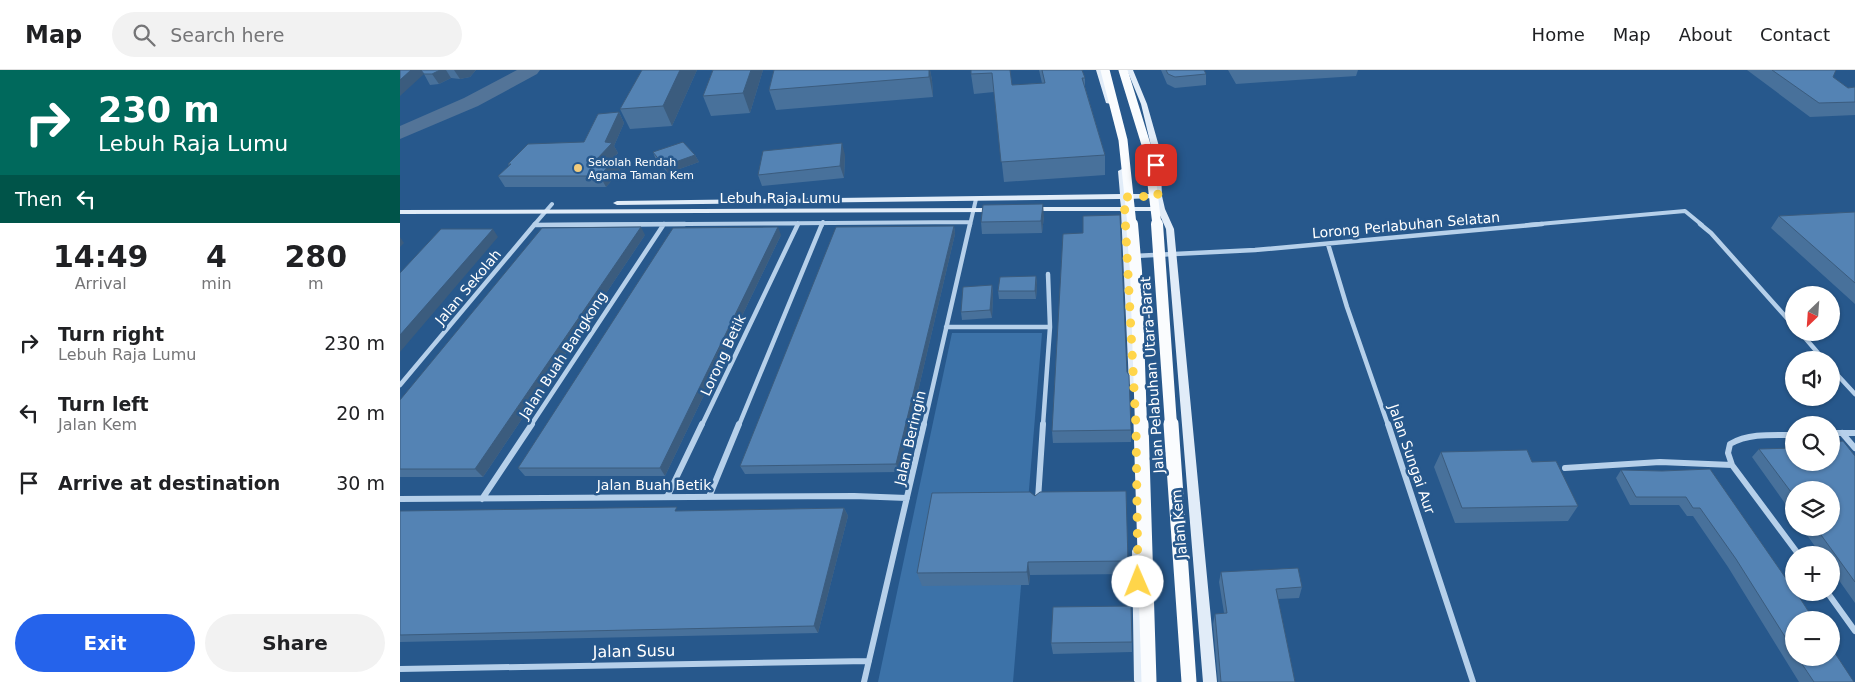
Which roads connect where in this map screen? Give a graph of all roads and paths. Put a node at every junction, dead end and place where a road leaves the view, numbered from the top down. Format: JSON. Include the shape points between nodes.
{"nodes":[{"id":1,"x":1099,"y":70,"type":"edge"},
{"id":2,"x":1105,"y":70,"type":"edge"},
{"id":3,"x":1123,"y":70,"type":"edge"},
{"id":4,"x":1130,"y":70,"type":"edge"},
{"id":5,"x":1158,"y":196,"type":"junction"},
{"id":6,"x":1124,"y":197,"type":"junction"},
{"id":7,"x":976,"y":199,"type":"junction"},
{"id":8,"x":400,"y":205,"type":"edge"},
{"id":9,"x":550,"y":207,"type":"junction"},
{"id":10,"x":1125,"y":209,"type":"junction"},
{"id":11,"x":1161,"y":209,"type":"junction"},
{"id":12,"x":973,"y":210,"type":"junction"},
{"id":13,"x":1008,"y":210,"type":"edge"},
{"id":14,"x":1017,"y":210,"type":"edge"},
{"id":15,"x":400,"y":212,"type":"edge"},
{"id":16,"x":823,"y":222,"type":"junction"},
{"id":17,"x":970,"y":222,"type":"junction"},
{"id":18,"x":798,"y":223,"type":"junction"},
{"id":19,"x":535,"y":224,"type":"junction"},
{"id":20,"x":664,"y":224,"type":"junction"},
{"id":21,"x":1328,"y":244,"type":"junction"},
{"id":22,"x":1173,"y":254,"type":"junction"},
{"id":23,"x":1128,"y":256,"type":"junction"},
{"id":24,"x":1048,"y":274,"type":"dead end"},
{"id":25,"x":1785,"y":316,"type":"edge"},
{"id":26,"x":946,"y":327,"type":"junction"},
{"id":27,"x":1050,"y":327,"type":"junction"},
{"id":28,"x":1808,"y":341,"type":"edge"},
{"id":29,"x":1816,"y":351,"type":"edge"},
{"id":30,"x":1840,"y":378,"type":"edge"},
{"id":31,"x":400,"y":385,"type":"edge"},
{"id":32,"x":1855,"y":394,"type":"edge"},
{"id":33,"x":1855,"y":432,"type":"edge"},
{"id":34,"x":1842,"y":433,"type":"joint"},
{"id":35,"x":1785,"y":435,"type":"edge"},
{"id":36,"x":1855,"y":448,"type":"edge"},
{"id":37,"x":1732,"y":465,"type":"junction"},
{"id":38,"x":1565,"y":468,"type":"dead end"},
{"id":39,"x":668,"y":497,"type":"junction"},
{"id":40,"x":709,"y":497,"type":"junction"},
{"id":41,"x":908,"y":498,"type":"junction"},
{"id":42,"x":400,"y":499,"type":"edge"},
{"id":43,"x":482,"y":499,"type":"junction"},
{"id":44,"x":1037,"y":505,"type":"edge"},
{"id":45,"x":1792,"y":546,"type":"edge"},
{"id":46,"x":1834,"y":601,"type":"edge"},
{"id":47,"x":1855,"y":630,"type":"edge"},
{"id":48,"x":869,"y":661,"type":"junction"},
{"id":49,"x":400,"y":669,"type":"edge"},
{"id":50,"x":864,"y":682,"type":"edge"},
{"id":51,"x":1141,"y":682,"type":"edge"},
{"id":52,"x":1149,"y":682,"type":"edge"},
{"id":53,"x":1189,"y":682,"type":"edge"},
{"id":54,"x":1210,"y":682,"type":"edge"},
{"id":55,"x":1473,"y":682,"type":"edge"}],
"edges":[{"from":1,"to":6,"type":"street","via":[[1121,149]]},
{"from":2,"to":52,"type":"main road","name":"Jalan Pelabuhan Utara-Barat","bridge":true,"via":[[1123,140],[1136,272]]},
{"from":3,"to":53,"type":"main road","name":"Jalan Pelabuhan Utara-Barat","bridge":true,"via":[[1148,151],[1156,212]]},
{"from":4,"to":5,"type":"street","name":"Jalan Kem","via":[[1144,104],[1156,150]]},
{"from":5,"to":6,"type":"street","name":"Lebuh Raja Lumu"},
{"from":5,"to":11,"type":"street","name":"Jalan Kem"},
{"from":6,"to":7,"type":"street","name":"Lebuh Raja Lumu"},
{"from":6,"to":10,"type":"street"},
{"from":7,"to":9,"type":"street","name":"Lebuh Raja Lumu"},
{"from":7,"to":12,"type":"street","name":"Jalan Beringin"},
{"from":8,"to":9,"type":"street","name":"Lebuh Raja Lumu"},
{"from":9,"to":12,"type":"street","name":"Lebuh Raja Lumu"},
{"from":9,"to":15,"type":"street","name":"Lebuh Raja Lumu"},
{"from":9,"to":19,"type":"street","name":"Jalan Sekolah"},
{"from":10,"to":11,"type":"street"},
{"from":10,"to":14,"type":"street"},
{"from":10,"to":23,"type":"street"},
{"from":11,"to":22,"type":"street","name":"Jalan Kem","via":[[1170,229]]},
{"from":12,"to":13,"type":"street","name":"Lebuh Raja Lumu"},
{"from":12,"to":17,"type":"street","name":"Jalan Beringin"},
{"from":16,"to":17,"type":"street"},
{"from":16,"to":18,"type":"street"},
{"from":16,"to":40,"type":"street"},
{"from":17,"to":26,"type":"street","name":"Jalan Beringin"},
{"from":18,"to":20,"type":"street"},
{"from":18,"to":39,"type":"street","name":"Lorong Betik"},
{"from":19,"to":20,"type":"street"},
{"from":19,"to":31,"type":"street","name":"Jalan Sekolah"},
{"from":20,"to":43,"type":"street","name":"Jalan Buah Bangkong"},
{"from":21,"to":22,"type":"street","name":"Lorong Perlabuhan Selatan"},
{"from":21,"to":25,"type":"street","name":"Lorong Perlabuhan Selatan","via":[[1685,211],[1711,233]]},
{"from":21,"to":55,"type":"street","name":"Jalan Sungai Aur"},
{"from":22,"to":23,"type":"street","name":"Lorong Perlabuhan Selatan"},
{"from":22,"to":54,"type":"street","name":"Jalan Kem","via":[[1176,320]]},
{"from":23,"to":51,"type":"street","via":[[1136,427]]},
{"from":24,"to":27,"type":"street"},
{"from":26,"to":27,"type":"street"},
{"from":26,"to":41,"type":"street","name":"Jalan Beringin"},
{"from":27,"to":44,"type":"street"},
{"from":28,"to":29,"type":"street"},
{"from":30,"to":32,"type":"street"},
{"from":33,"to":34,"type":"street"},
{"from":34,"to":36,"type":"street"},
{"from":35,"to":37,"type":"street","via":[[1768,434],[1732,442],[1729,449]]},
{"from":37,"to":38,"type":"street","via":[[1660,462]]},
{"from":37,"to":45,"type":"street"},
{"from":39,"to":40,"type":"street","name":"Jalan Buah Betik"},
{"from":39,"to":43,"type":"street","name":"Jalan Buah Betik"},
{"from":40,"to":41,"type":"street","name":"Jalan Buah Betik"},
{"from":41,"to":48,"type":"street","name":"Jalan Beringin"},
{"from":42,"to":43,"type":"street","name":"Jalan Buah Betik"},
{"from":46,"to":47,"type":"street"},
{"from":48,"to":49,"type":"street","name":"Jalan Susu"},
{"from":48,"to":50,"type":"street","name":"Jalan Beringin"}]}
